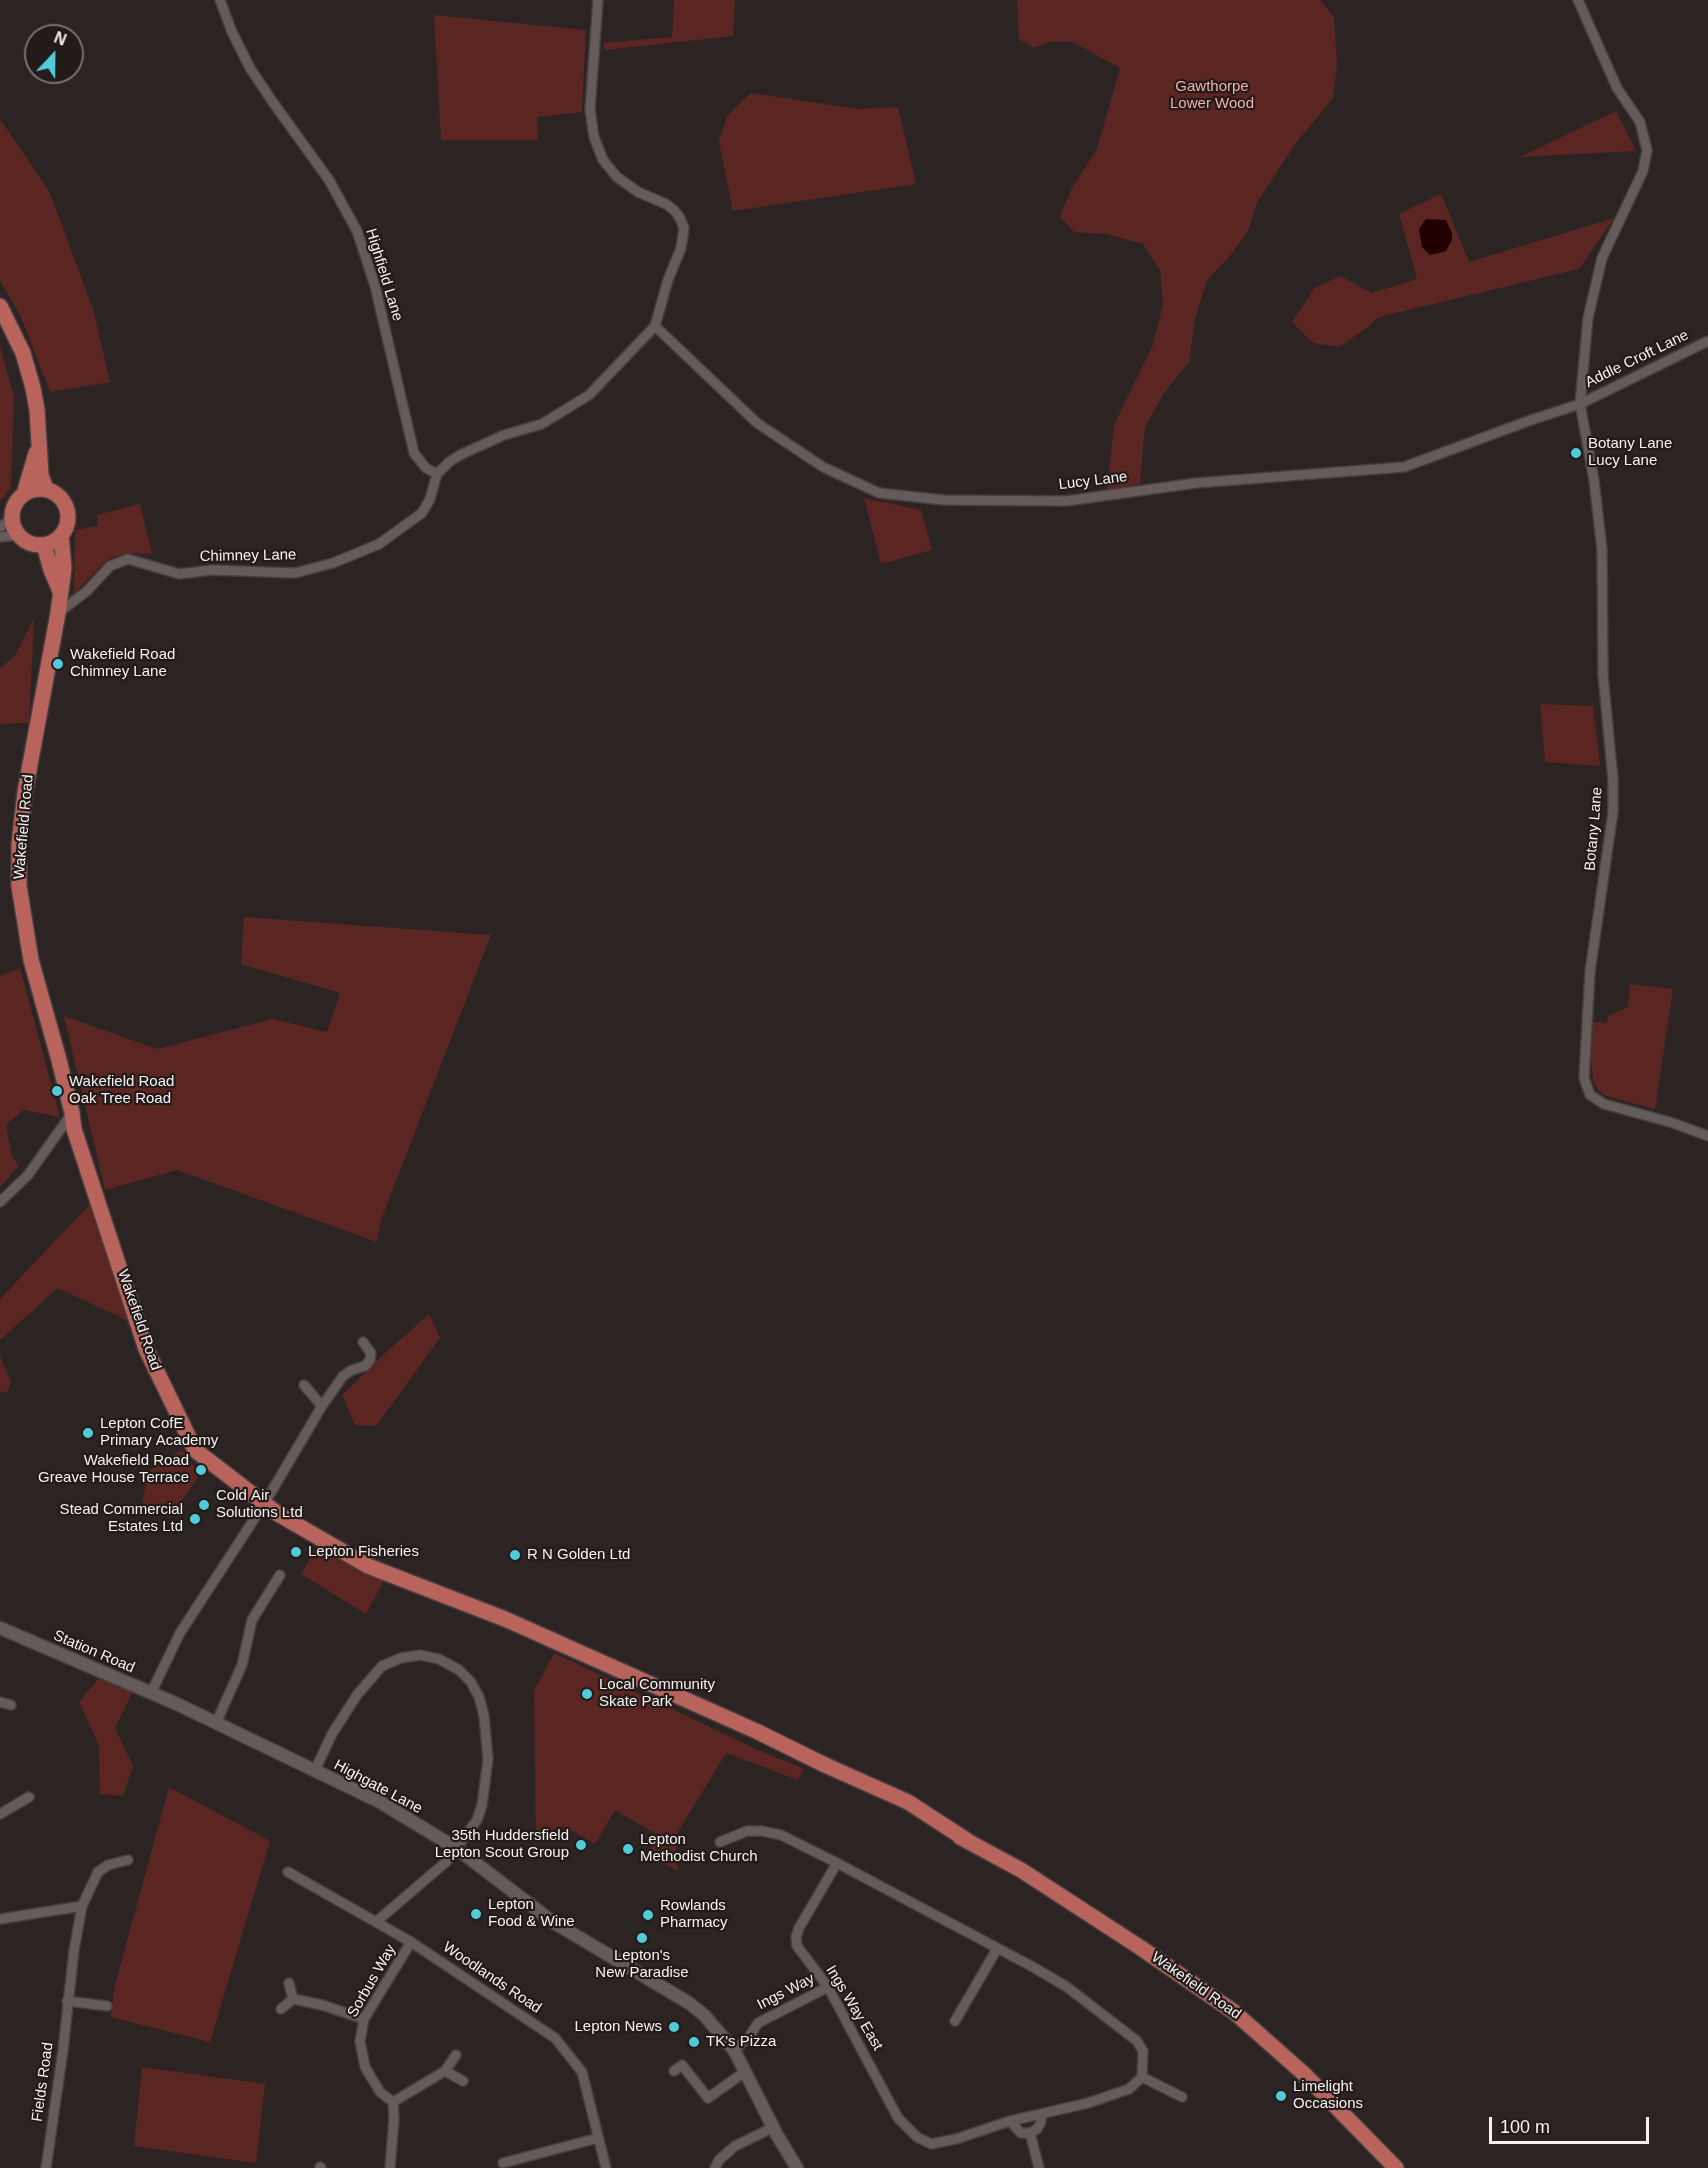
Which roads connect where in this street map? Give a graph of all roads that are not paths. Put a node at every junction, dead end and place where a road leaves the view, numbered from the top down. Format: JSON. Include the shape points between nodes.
{"nodes":[{"id":1,"x":220,"y":0,"type":"edge"},
{"id":2,"x":598,"y":0,"type":"edge"},
{"id":3,"x":1578,"y":0,"type":"edge"},
{"id":4,"x":0,"y":306,"type":"edge"},
{"id":5,"x":655,"y":326,"type":"junction"},
{"id":6,"x":1708,"y":341,"type":"edge"},
{"id":7,"x":1580,"y":404,"type":"junction"},
{"id":8,"x":38,"y":445,"type":"junction"},
{"id":9,"x":437,"y":474,"type":"junction"},
{"id":10,"x":46,"y":489,"type":"junction"},
{"id":11,"x":24,"y":494,"type":"junction"},
{"id":12,"x":6,"y":523,"type":"edge"},
{"id":13,"x":19,"y":536,"type":"junction"},
{"id":14,"x":62,"y":536,"type":"junction"},
{"id":15,"x":0,"y":537,"type":"edge"},
{"id":16,"x":44,"y":545,"type":"junction"},
{"id":17,"x":60,"y":591,"type":"junction"},
{"id":18,"x":58,"y":613,"type":"junction"},
{"id":19,"x":74,"y":1111,"type":"junction"},
{"id":20,"x":1708,"y":1136,"type":"edge"},
{"id":21,"x":0,"y":1202,"type":"edge"},
{"id":22,"x":363,"y":1342,"type":"dead end"},
{"id":23,"x":304,"y":1385,"type":"dead end"},
{"id":24,"x":322,"y":1406,"type":"junction"},
{"id":25,"x":264,"y":1504,"type":"junction"},
{"id":26,"x":280,"y":1575,"type":"dead end"},
{"id":27,"x":0,"y":1628,"type":"edge"},
{"id":28,"x":151,"y":1693,"type":"junction"},
{"id":29,"x":0,"y":1702,"type":"edge"},
{"id":30,"x":177,"y":1704,"type":"joint"},
{"id":31,"x":11,"y":1705,"type":"dead end"},
{"id":32,"x":216,"y":1723,"type":"junction"},
{"id":33,"x":315,"y":1770,"type":"junction"},
{"id":34,"x":29,"y":1797,"type":"dead end"},
{"id":35,"x":0,"y":1814,"type":"edge"},
{"id":36,"x":720,"y":1842,"type":"dead end"},
{"id":37,"x":456,"y":1848,"type":"junction"},
{"id":38,"x":128,"y":1860,"type":"dead end"},
{"id":39,"x":837,"y":1863,"type":"junction"},
{"id":40,"x":288,"y":1872,"type":"dead end"},
{"id":41,"x":82,"y":1906,"type":"junction"},
{"id":42,"x":0,"y":1919,"type":"edge"},
{"id":43,"x":377,"y":1921,"type":"junction"},
{"id":44,"x":411,"y":1942,"type":"junction"},
{"id":45,"x":997,"y":1949,"type":"junction"},
{"id":46,"x":289,"y":1983,"type":"dead end"},
{"id":47,"x":828,"y":1987,"type":"junction"},
{"id":48,"x":293,"y":1999,"type":"junction"},
{"id":49,"x":67,"y":2001,"type":"junction"},
{"id":50,"x":107,"y":2006,"type":"dead end"},
{"id":51,"x":280,"y":2009,"type":"dead end"},
{"id":52,"x":364,"y":2019,"type":"junction"},
{"id":53,"x":955,"y":2021,"type":"dead end"},
{"id":54,"x":734,"y":2050,"type":"junction"},
{"id":55,"x":456,"y":2055,"type":"dead end"},
{"id":56,"x":445,"y":2071,"type":"junction"},
{"id":57,"x":746,"y":2071,"type":"junction"},
{"id":58,"x":674,"y":2072,"type":"dead end"},
{"id":59,"x":1142,"y":2077,"type":"junction"},
{"id":60,"x":463,"y":2081,"type":"dead end"},
{"id":61,"x":1182,"y":2097,"type":"dead end"},
{"id":62,"x":393,"y":2102,"type":"junction"},
{"id":63,"x":1041,"y":2114,"type":"junction"},
{"id":64,"x":1010,"y":2121,"type":"junction"},
{"id":65,"x":774,"y":2127,"type":"junction"},
{"id":66,"x":1030,"y":2133,"type":"junction"},
{"id":67,"x":598,"y":2138,"type":"junction"},
{"id":68,"x":502,"y":2163,"type":"dead end"},
{"id":69,"x":46,"y":2168,"type":"edge"},
{"id":70,"x":390,"y":2168,"type":"edge"},
{"id":71,"x":606,"y":2168,"type":"edge"},
{"id":72,"x":715,"y":2168,"type":"edge"},
{"id":73,"x":798,"y":2168,"type":"edge"},
{"id":74,"x":1039,"y":2168,"type":"edge"},
{"id":75,"x":1396,"y":2168,"type":"edge"}],
"edges":[{"from":1,"to":9,"type":"street","name":"Highfield Lane","via":[[250,68],[329,180],[353,224],[375,286],[414,453]]},
{"from":2,"to":5,"type":"street","via":[[590,109],[603,160],[617,177],[638,192],[674,210],[684,228]]},
{"from":3,"to":7,"type":"street","name":"Botany Lane","via":[[1617,88],[1640,122],[1647,150],[1642,171],[1602,258],[1588,318]]},
{"from":4,"to":8,"type":"highway","via":[[23,353],[33,388]]},
{"from":5,"to":7,"type":"street","name":"Lucy Lane","via":[[757,423],[823,467],[879,493],[944,501],[1066,501],[1196,483],[1404,467]]},
{"from":5,"to":9,"type":"street","via":[[589,395],[542,424],[504,435],[460,455]]},
{"from":6,"to":7,"type":"street","name":"Addle Croft Lane"},
{"from":7,"to":20,"type":"street","name":"Botany Lane","via":[[1602,550],[1603,675],[1613,780],[1613,812],[1590,972],[1584,1078],[1590,1095],[1604,1104]]},
{"from":8,"to":10,"type":"highway"},
{"from":8,"to":11,"type":"highway"},
{"from":9,"to":18,"type":"street","name":"Chimney Lane","via":[[422,513],[380,544],[333,562],[295,573],[212,570],[179,574],[128,559],[110,567]]},
{"from":10,"to":11,"type":"highway"},
{"from":10,"to":14,"type":"highway","name":"Wakefield Road","via":[[61,497],[68,512]]},
{"from":11,"to":12,"type":"highway"},
{"from":12,"to":13,"type":"highway"},
{"from":13,"to":15,"type":"street"},
{"from":13,"to":16,"type":"highway"},
{"from":14,"to":16,"type":"highway"},
{"from":14,"to":17,"type":"highway","name":"Wakefield Road","via":[[64,568]]},
{"from":16,"to":17,"type":"highway","name":"Wakefield Road"},
{"from":17,"to":18,"type":"highway","name":"Wakefield Road"},
{"from":18,"to":19,"type":"highway","name":"Wakefield Road","via":[[25,792],[19,886],[31,960]]},
{"from":19,"to":21,"type":"street","via":[[28,1175]]},
{"from":19,"to":25,"type":"highway","name":"Wakefield Road","via":[[74,1129],[146,1349],[195,1450]]},
{"from":22,"to":24,"type":"street","via":[[371,1353],[370,1360],[343,1376]]},
{"from":23,"to":24,"type":"street"},
{"from":24,"to":25,"type":"street"},
{"from":25,"to":28,"type":"street","via":[[180,1633]]},
{"from":25,"to":75,"type":"highway","name":"Wakefield Road","via":[[368,1566],[505,1619],[756,1731],[1021,1870],[1234,2012],[1318,2088]]},
{"from":26,"to":32,"type":"street","via":[[252,1620],[242,1665]]},
{"from":27,"to":28,"type":"street","name":"Station Road"},
{"from":28,"to":30,"type":"street","name":"Station Road"},
{"from":29,"to":31,"type":"street"},
{"from":30,"to":32,"type":"street","name":"Highgate Lane"},
{"from":32,"to":33,"type":"street","name":"Highgate Lane"},
{"from":33,"to":37,"type":"street","name":"Highgate Lane","via":[[380,1802]]},
{"from":33,"to":37,"type":"street","via":[[332,1734],[377,1671],[401,1658],[420,1655],[439,1659],[459,1670],[479,1697],[488,1759],[477,1820]]},
{"from":34,"to":35,"type":"street"},
{"from":36,"to":39,"type":"street","via":[[747,1831],[762,1831],[781,1835]]},
{"from":37,"to":43,"type":"street","via":[[446,1862]]},
{"from":37,"to":54,"type":"street","name":"Highgate Lane","via":[[553,1922],[689,2003]]},
{"from":38,"to":41,"type":"street","name":"Fields Road","via":[[98,1872]]},
{"from":39,"to":45,"type":"street"},
{"from":39,"to":47,"type":"street","name":"Ings Way East","via":[[796,1937],[797,1946]]},
{"from":40,"to":43,"type":"street","name":"Woodlands Road"},
{"from":41,"to":42,"type":"street"},
{"from":41,"to":49,"type":"street","name":"Fields Road"},
{"from":43,"to":44,"type":"street","name":"Woodlands Road"},
{"from":44,"to":52,"type":"street","name":"Sorbus Way"},
{"from":44,"to":67,"type":"street","name":"Woodlands Road","via":[[555,2038],[582,2072]]},
{"from":45,"to":53,"type":"street"},
{"from":45,"to":59,"type":"street","via":[[1067,1987],[1137,2041],[1143,2051]]},
{"from":46,"to":48,"type":"street"},
{"from":47,"to":54,"type":"street","name":"Ings Way","via":[[758,2023],[750,2037]]},
{"from":47,"to":64,"type":"street","name":"Ings Way East","via":[[898,2118],[917,2137],[931,2144]]},
{"from":48,"to":51,"type":"street"},
{"from":48,"to":52,"type":"street"},
{"from":49,"to":50,"type":"street"},
{"from":49,"to":69,"type":"street","name":"Fields Road"},
{"from":52,"to":62,"type":"street","name":"Sorbus Way","via":[[360,2041],[365,2067],[380,2092]]},
{"from":54,"to":57,"type":"street","name":"Highgate Lane"},
{"from":55,"to":56,"type":"street"},
{"from":56,"to":60,"type":"street"},
{"from":56,"to":62,"type":"street"},
{"from":57,"to":58,"type":"street","via":[[708,2098],[682,2065]]},
{"from":57,"to":65,"type":"street","name":"Highgate Lane"},
{"from":59,"to":61,"type":"street"},
{"from":59,"to":63,"type":"street","name":"Ings Way East","via":[[1129,2089]]},
{"from":62,"to":70,"type":"street"},
{"from":63,"to":64,"type":"street","name":"Ings Way East"},
{"from":63,"to":66,"type":"street","via":[[1037,2129]]},
{"from":64,"to":66,"type":"street","via":[[1021,2133]]},
{"from":65,"to":72,"type":"street","via":[[735,2146]]},
{"from":65,"to":73,"type":"street","name":"Highgate Lane"},
{"from":66,"to":74,"type":"street"},
{"from":67,"to":68,"type":"street"},
{"from":67,"to":71,"type":"street","name":"Woodlands Road"}]}
